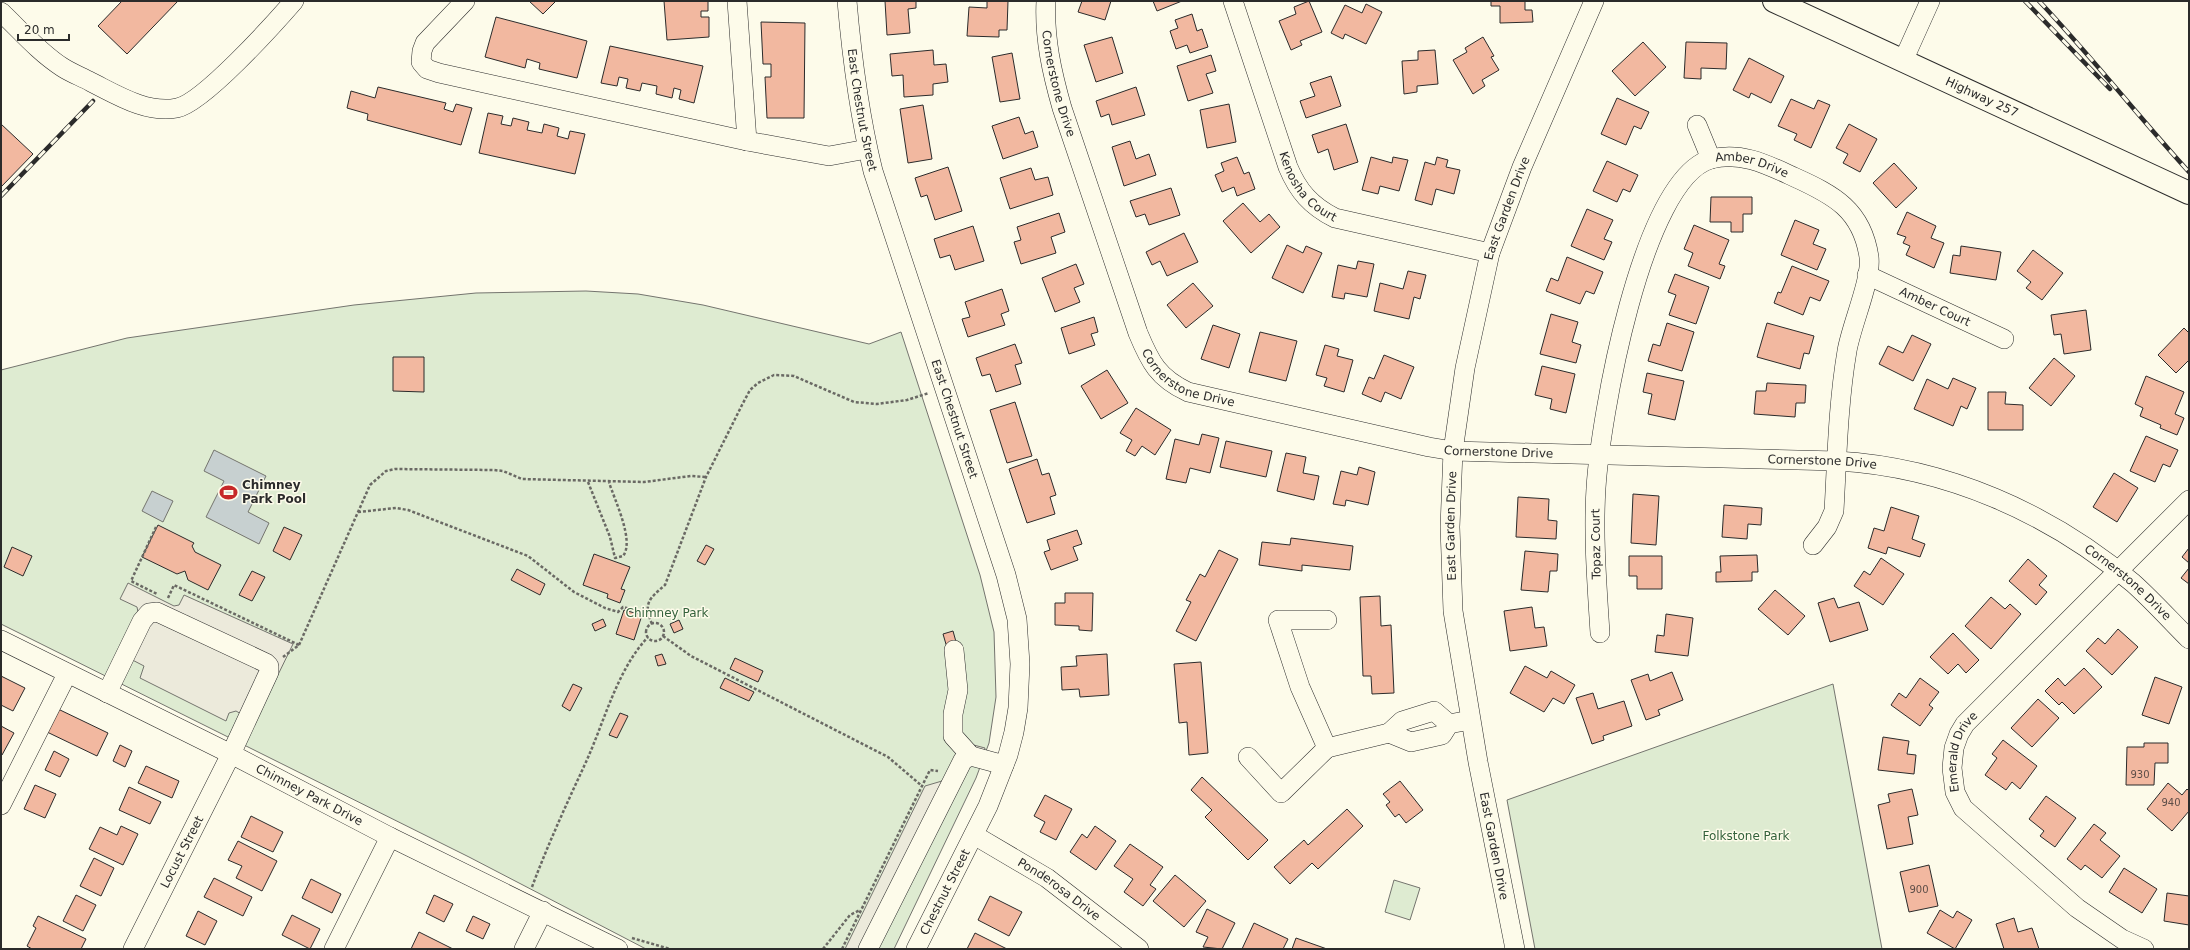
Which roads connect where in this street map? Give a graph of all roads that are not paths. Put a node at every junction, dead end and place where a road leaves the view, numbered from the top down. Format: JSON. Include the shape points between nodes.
{"nodes":[{"id":1,"x":9,"y":1,"type":"edge"},
{"id":2,"x":294,"y":1,"type":"edge"},
{"id":3,"x":465,"y":1,"type":"edge"},
{"id":4,"x":737,"y":1,"type":"edge"},
{"id":5,"x":847,"y":1,"type":"edge"},
{"id":6,"x":1046,"y":1,"type":"edge"},
{"id":7,"x":1233,"y":1,"type":"edge"},
{"id":8,"x":1594,"y":1,"type":"edge"},
{"id":9,"x":1774,"y":1,"type":"edge"},
{"id":10,"x":1930,"y":1,"type":"edge"},
{"id":11,"x":1,"y":11,"type":"edge"},
{"id":12,"x":1903,"y":61,"type":"junction"},
{"id":13,"x":1697,"y":125,"type":"dead end"},
{"id":14,"x":747,"y":142,"type":"junction"},
{"id":15,"x":868,"y":149,"type":"junction"},
{"id":16,"x":1711,"y":159,"type":"junction"},
{"id":17,"x":2189,"y":193,"type":"edge"},
{"id":18,"x":1490,"y":253,"type":"junction"},
{"id":19,"x":1867,"y":275,"type":"junction"},
{"id":20,"x":2004,"y":339,"type":"dead end"},
{"id":21,"x":1454,"y":451,"type":"junction"},
{"id":22,"x":1598,"y":455,"type":"junction"},
{"id":23,"x":1837,"y":461,"type":"junction"},
{"id":24,"x":2189,"y":500,"type":"edge"},
{"id":25,"x":1813,"y":545,"type":"dead end"},
{"id":26,"x":2118,"y":572,"type":"junction"},
{"id":27,"x":1327,"y":620,"type":"dead end"},
{"id":28,"x":1600,"y":633,"type":"dead end"},
{"id":29,"x":2189,"y":639,"type":"edge"},
{"id":30,"x":1,"y":640,"type":"edge"},
{"id":31,"x":954,"y":650,"type":"dead end"},
{"id":32,"x":67,"y":674,"type":"junction"},
{"id":33,"x":107,"y":693,"type":"junction"},
{"id":34,"x":1470,"y":720,"type":"junction"},
{"id":35,"x":1328,"y":748,"type":"junction"},
{"id":36,"x":231,"y":754,"type":"junction"},
{"id":37,"x":971,"y":756,"type":"junction"},
{"id":38,"x":1248,"y":757,"type":"dead end"},
{"id":39,"x":1004,"y":765,"type":"junction"},
{"id":40,"x":1,"y":805,"type":"edge"},
{"id":41,"x":974,"y":835,"type":"junction"},
{"id":42,"x":390,"y":837,"type":"junction"},
{"id":43,"x":542,"y":911,"type":"junction"},
{"id":44,"x":133,"y":949,"type":"edge"},
{"id":45,"x":334,"y":949,"type":"edge"},
{"id":46,"x":524,"y":949,"type":"edge"},
{"id":47,"x":618,"y":949,"type":"edge"},
{"id":48,"x":868,"y":949,"type":"edge"},
{"id":49,"x":916,"y":949,"type":"edge"},
{"id":50,"x":1139,"y":949,"type":"edge"},
{"id":51,"x":1515,"y":949,"type":"edge"},
{"id":52,"x":2144,"y":949,"type":"edge"}],
"edges":[{"from":1,"to":11,"type":"street"},
{"from":2,"to":11,"type":"street","via":[[215,82],[191,102],[177,108],[148,108],[62,67]]},
{"from":3,"to":14,"type":"street","via":[[425,43],[421,62],[427,69],[439,74]]},
{"from":4,"to":14,"type":"street"},
{"from":5,"to":15,"type":"street","name":"East Chestnut Street","via":[[852,64]]},
{"from":6,"to":21,"type":"street","name":"Cornerstone Drive","via":[[1048,48],[1056,88],[1138,334],[1156,371],[1173,385],[1188,392]]},
{"from":7,"to":18,"type":"street","name":"Kenosha Court","via":[[1288,167],[1306,199],[1318,210],[1335,218]]},
{"from":8,"to":18,"type":"street","name":"East Garden Drive","via":[[1507,202]]},
{"from":9,"to":12,"type":"main road","name":"Highway 257"},
{"from":10,"to":12,"type":"street"},
{"from":12,"to":17,"type":"main road","name":"Highway 257"},
{"from":13,"to":16,"type":"street"},
{"from":14,"to":15,"type":"street","via":[[829,156]]},
{"from":15,"to":39,"type":"street","name":"East Chestnut Street","via":[[873,171],[1006,575],[1017,619],[1020,664],[1018,708]]},
{"from":16,"to":19,"type":"street","name":"Amber Drive","via":[[1734,156],[1762,163],[1842,202],[1856,219],[1864,238],[1869,260]]},
{"from":16,"to":22,"type":"street","name":"Amber Drive","via":[[1691,172],[1676,189],[1658,224],[1637,279],[1614,360]]},
{"from":18,"to":21,"type":"street","name":"East Garden Drive","via":[[1465,368]]},
{"from":19,"to":20,"type":"street","name":"Amber Court"},
{"from":19,"to":23,"type":"street","name":"Amber Drive","via":[[1846,352]]},
{"from":21,"to":22,"type":"street","name":"Cornerstone Drive"},
{"from":21,"to":34,"type":"street","name":"East Garden Drive","via":[[1450,568],[1453,611]]},
{"from":22,"to":23,"type":"street","name":"Cornerstone Drive"},
{"from":22,"to":28,"type":"street","name":"Topaz Court","via":[[1594,522]]},
{"from":23,"to":25,"type":"street","name":"Amber Drive","via":[[1834,511],[1827,527]]},
{"from":23,"to":26,"type":"street","name":"Cornerstone Drive","via":[[1885,466],[1921,474],[1992,497],[2063,532]]},
{"from":24,"to":26,"type":"street","name":"Emerald Drive"},
{"from":26,"to":29,"type":"street","name":"Cornerstone Drive","via":[[2134,584]]},
{"from":26,"to":52,"type":"street","name":"Emerald Drive","via":[[1965,724],[1954,748],[1952,768],[1955,792],[1970,815],[2077,908],[2116,935]]},
{"from":27,"to":35,"type":"street","via":[[1278,620],[1300,687]]},
{"from":30,"to":32,"type":"street","name":"Chimney Park Drive"},
{"from":31,"to":37,"type":"street","via":[[958,690],[953,714],[953,736]]},
{"from":32,"to":33,"type":"street","name":"Chimney Park Drive"},
{"from":32,"to":40,"type":"street"},
{"from":33,"to":36,"type":"street","name":"Chimney Park Drive"},
{"from":33,"to":36,"type":"street","name":"Locust Street","via":[[142,621],[149,613],[158,612],[266,663],[270,672]]},
{"from":34,"to":35,"type":"street","via":[[1449,724],[1434,711],[1402,721],[1389,732]]},
{"from":34,"to":51,"type":"street","name":"East Garden Drive"},
{"from":35,"to":38,"type":"street","via":[[1281,792]]},
{"from":36,"to":42,"type":"street","name":"Chimney Park Drive"},
{"from":36,"to":44,"type":"street","name":"Locust Street"},
{"from":37,"to":39,"type":"street"},
{"from":37,"to":48,"type":"street","via":[[963,760]]},
{"from":39,"to":41,"type":"street","name":"East Chestnut Street"},
{"from":41,"to":49,"type":"street","name":"Chestnut Street"},
{"from":41,"to":50,"type":"street","name":"Ponderosa Drive","via":[[1047,878]]},
{"from":42,"to":43,"type":"street","name":"Chimney Park Drive"},
{"from":42,"to":45,"type":"street"},
{"from":43,"to":46,"type":"street"},
{"from":43,"to":47,"type":"street","name":"Chimney Park Drive"}]}
